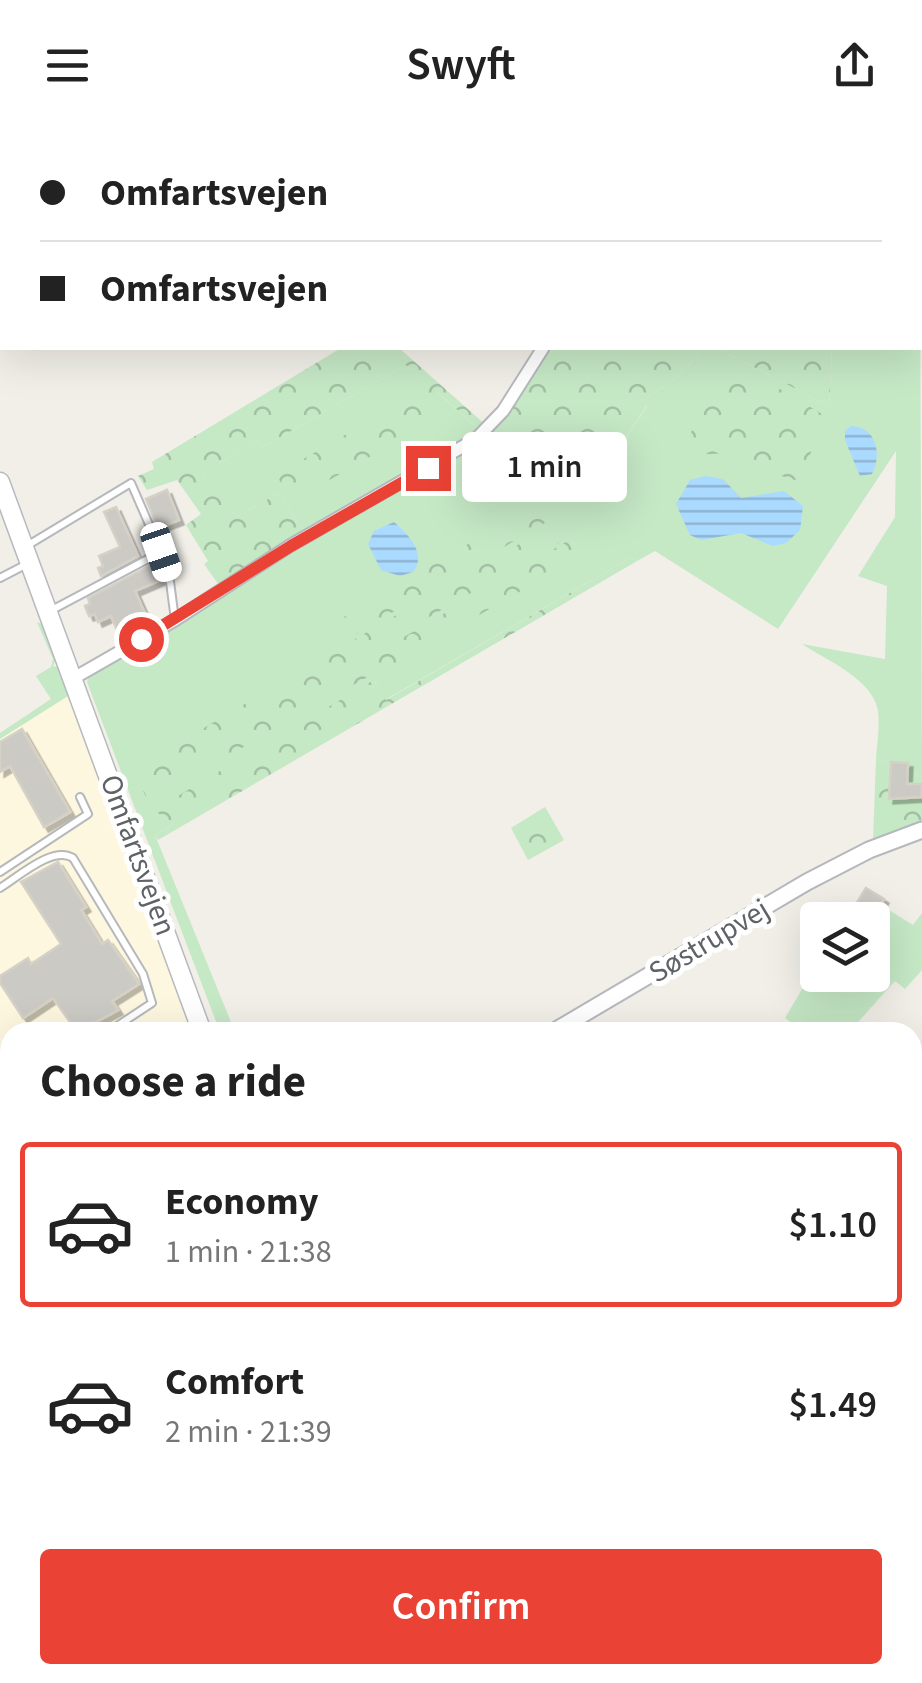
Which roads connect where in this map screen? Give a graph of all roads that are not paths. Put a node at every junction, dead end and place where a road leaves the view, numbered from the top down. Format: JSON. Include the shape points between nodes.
{"nodes":[{"id":1,"x":542,"y":350,"type":"edge"},
{"id":2,"x":0,"y":482,"type":"edge"},
{"id":3,"x":7,"y":522,"type":"edge"},
{"id":4,"x":161,"y":552,"type":"junction"},
{"id":5,"x":28,"y":555,"type":"junction"},
{"id":6,"x":0,"y":578,"type":"edge"},
{"id":7,"x":48,"y":612,"type":"junction"},
{"id":8,"x":175,"y":620,"type":"junction"},
{"id":9,"x":74,"y":678,"type":"junction"},
{"id":10,"x":80,"y":797,"type":"dead end"},
{"id":11,"x":922,"y":830,"type":"edge"},
{"id":12,"x":0,"y":860,"type":"edge"},
{"id":13,"x":2,"y":871,"type":"edge"},
{"id":14,"x":0,"y":888,"type":"edge"},
{"id":15,"x":123,"y":1022,"type":"edge"},
{"id":16,"x":198,"y":1022,"type":"edge"},
{"id":17,"x":570,"y":1022,"type":"edge"}],
"edges":[{"from":1,"to":8,"type":"street","via":[[476,440]]},
{"from":2,"to":3,"type":"main road","name":"Omfartsvejen"},
{"from":3,"to":5,"type":"main road","name":"Omfartsvejen"},
{"from":4,"to":5,"type":"lane","via":[[131,483]]},
{"from":4,"to":7,"type":"lane"},
{"from":4,"to":8,"type":"lane"},
{"from":5,"to":6,"type":"lane"},
{"from":5,"to":7,"type":"main road","name":"Omfartsvejen"},
{"from":7,"to":9,"type":"main road","name":"Omfartsvejen"},
{"from":8,"to":9,"type":"street"},
{"from":9,"to":16,"type":"main road","name":"Omfartsvejen"},
{"from":10,"to":13,"type":"lane","via":[[88,814]]},
{"from":11,"to":17,"type":"street","name":"Søstrupvej","via":[[808,882]]},
{"from":12,"to":13,"type":"lane"},
{"from":14,"to":15,"type":"lane","via":[[56,855],[73,858],[143,974],[152,1002]]}]}
